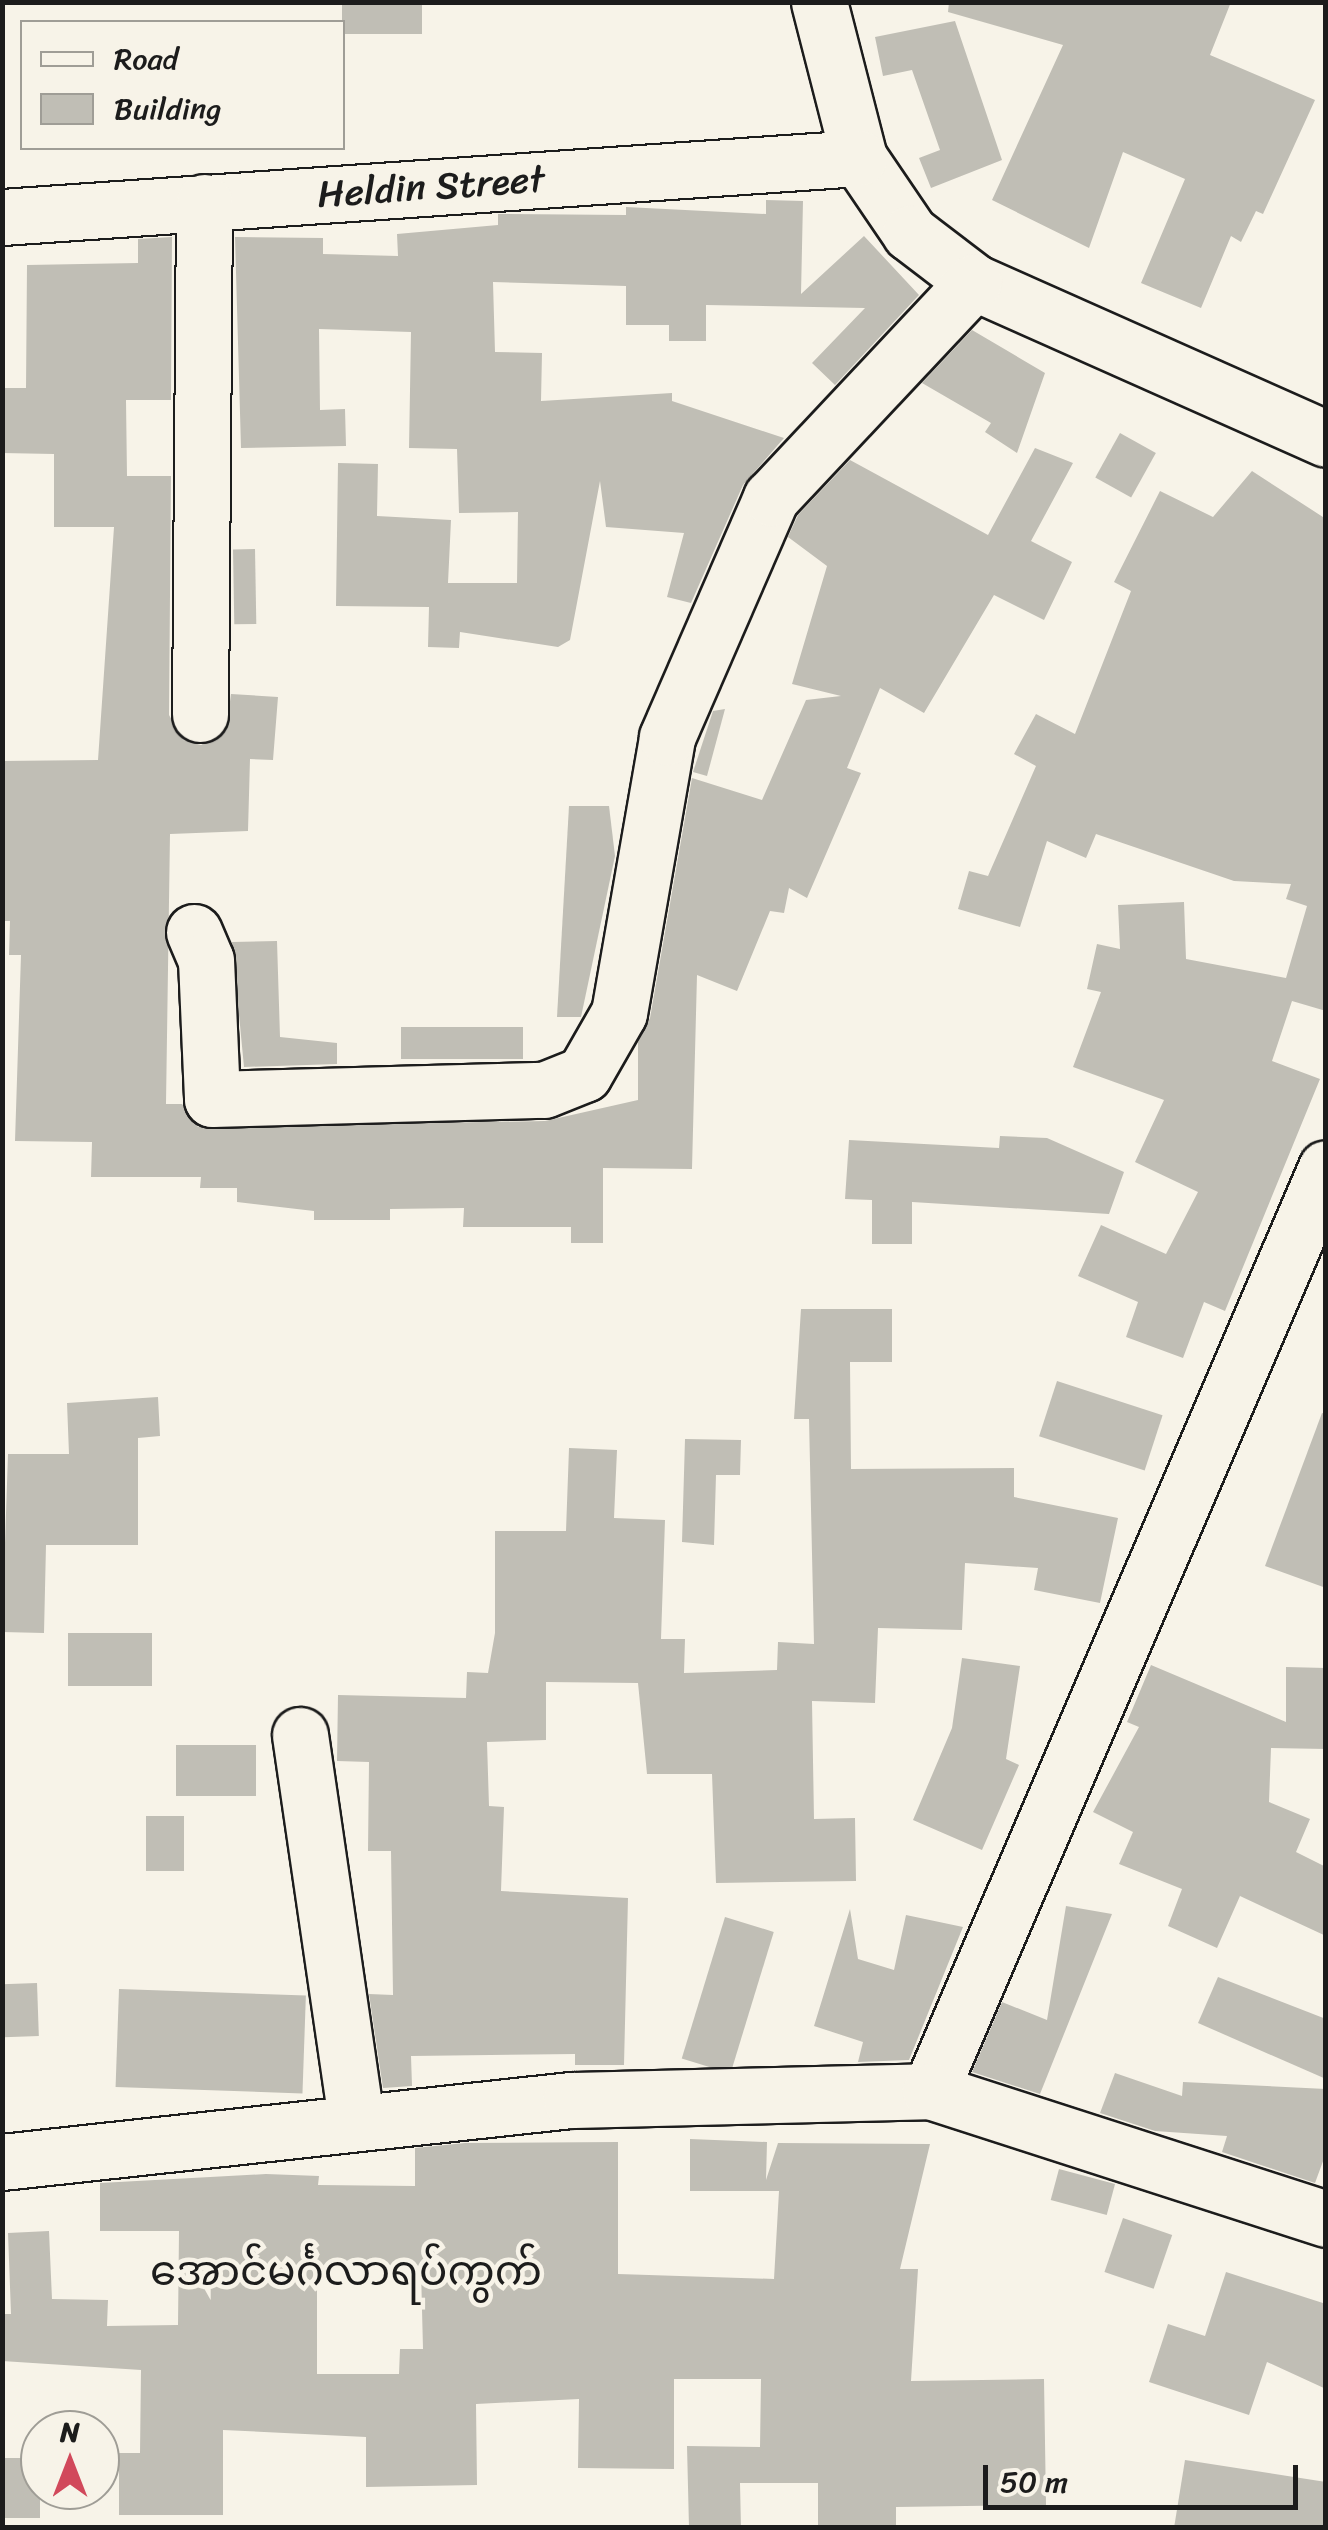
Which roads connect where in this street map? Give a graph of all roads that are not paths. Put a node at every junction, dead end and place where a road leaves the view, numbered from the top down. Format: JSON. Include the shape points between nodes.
{"nodes":[{"id":1,"x":819,"y":2,"type":"edge"},
{"id":2,"x":859,"y":158,"type":"junction"},
{"id":3,"x":204,"y":202,"type":"junction"},
{"id":4,"x":2,"y":216,"type":"edge"},
{"id":5,"x":974,"y":282,"type":"junction"},
{"id":6,"x":1326,"y":439,"type":"edge"},
{"id":7,"x":200,"y":714,"type":"dead end"},
{"id":8,"x":194,"y":932,"type":"dead end"},
{"id":9,"x":1326,"y":1168,"type":"edge"},
{"id":10,"x":300,"y":1735,"type":"dead end"},
{"id":11,"x":930,"y":2091,"type":"junction"},
{"id":12,"x":356,"y":2119,"type":"junction"},
{"id":13,"x":2,"y":2162,"type":"edge"},
{"id":14,"x":1326,"y":2219,"type":"edge"}],
"edges":[{"from":1,"to":2,"type":"street"},
{"from":2,"to":3,"type":"street","name":"Heldin Street"},
{"from":2,"to":5,"type":"street","via":[[910,233]]},
{"from":3,"to":4,"type":"street","name":"Heldin Street"},
{"from":3,"to":7,"type":"street"},
{"from":5,"to":6,"type":"street"},
{"from":5,"to":8,"type":"street","via":[[771,498],[667,736],[619,1013],[584,1074],[544,1090],[212,1098],[206,960]]},
{"from":9,"to":11,"type":"street"},
{"from":10,"to":12,"type":"street"},
{"from":11,"to":12,"type":"street","via":[[571,2100]]},
{"from":11,"to":14,"type":"street"},
{"from":12,"to":13,"type":"street"}]}
